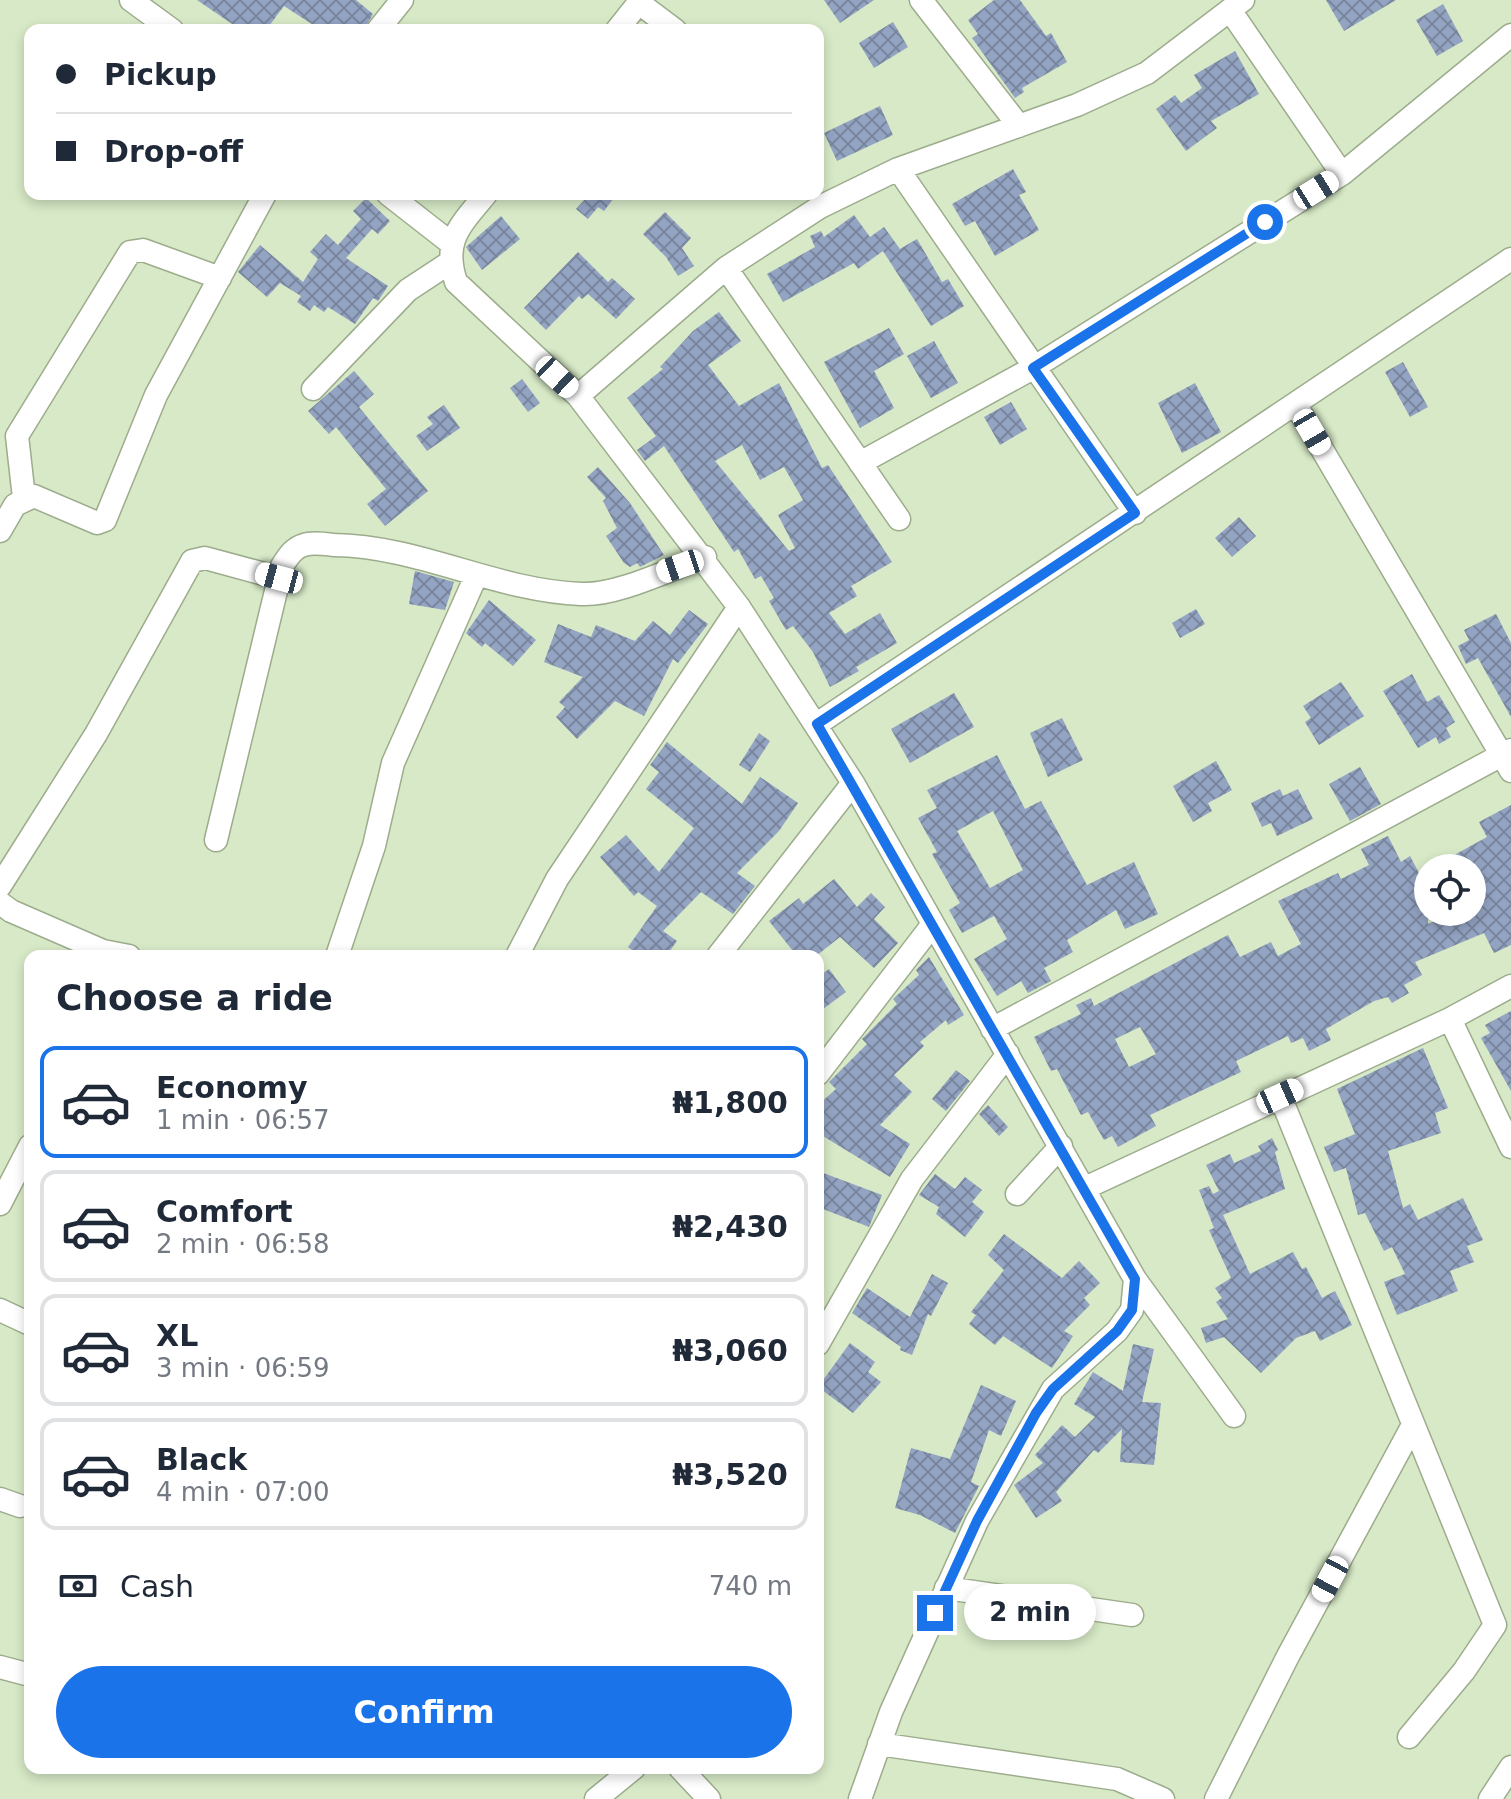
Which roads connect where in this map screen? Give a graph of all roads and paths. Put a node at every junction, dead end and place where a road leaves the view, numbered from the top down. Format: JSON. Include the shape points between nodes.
{"nodes":[{"id":1,"x":131,"y":0,"type":"edge"},
{"id":2,"x":921,"y":0,"type":"edge"},
{"id":3,"x":399,"y":1,"type":"edge"},
{"id":4,"x":640,"y":2,"type":"edge"},
{"id":5,"x":1237,"y":5,"type":"edge"},
{"id":6,"x":164,"y":24,"type":"edge"},
{"id":7,"x":382,"y":24,"type":"edge"},
{"id":8,"x":622,"y":24,"type":"edge"},
{"id":9,"x":668,"y":24,"type":"edge"},
{"id":10,"x":1511,"y":35,"type":"edge"},
{"id":11,"x":1019,"y":126,"type":"junction"},
{"id":12,"x":898,"y":169,"type":"junction"},
{"id":13,"x":1342,"y":174,"type":"junction"},
{"id":14,"x":262,"y":200,"type":"edge"},
{"id":15,"x":394,"y":200,"type":"edge"},
{"id":16,"x":481,"y":200,"type":"edge"},
{"id":17,"x":451,"y":254,"type":"junction"},
{"id":18,"x":1510,"y":263,"type":"edge"},
{"id":19,"x":726,"y":268,"type":"junction"},
{"id":20,"x":220,"y":278,"type":"junction"},
{"id":21,"x":1033,"y":368,"type":"junction"},
{"id":22,"x":313,"y":389,"type":"dead end"},
{"id":23,"x":578,"y":396,"type":"junction"},
{"id":24,"x":1296,"y":405,"type":"junction"},
{"id":25,"x":9,"y":434,"type":"edge"},
{"id":26,"x":860,"y":463,"type":"junction"},
{"id":27,"x":24,"y":498,"type":"junction"},
{"id":28,"x":1135,"y":513,"type":"junction"},
{"id":29,"x":899,"y":519,"type":"dead end"},
{"id":30,"x":0,"y":531,"type":"edge"},
{"id":31,"x":705,"y":557,"type":"junction"},
{"id":32,"x":476,"y":576,"type":"junction"},
{"id":33,"x":279,"y":578,"type":"junction"},
{"id":34,"x":739,"y":607,"type":"junction"},
{"id":35,"x":817,"y":724,"type":"junction"},
{"id":36,"x":1508,"y":758,"type":"edge"},
{"id":37,"x":853,"y":783,"type":"junction"},
{"id":38,"x":216,"y":840,"type":"dead end"},
{"id":39,"x":0,"y":886,"type":"edge"},
{"id":40,"x":0,"y":903,"type":"edge"},
{"id":41,"x":933,"y":924,"type":"junction"},
{"id":42,"x":96,"y":950,"type":"edge"},
{"id":43,"x":339,"y":950,"type":"edge"},
{"id":44,"x":520,"y":950,"type":"edge"},
{"id":45,"x":723,"y":950,"type":"edge"},
{"id":46,"x":1511,"y":986,"type":"edge"},
{"id":47,"x":1450,"y":1019,"type":"junction"},
{"id":48,"x":992,"y":1029,"type":"junction"},
{"id":49,"x":1008,"y":1054,"type":"junction"},
{"id":50,"x":824,"y":1066,"type":"edge"},
{"id":51,"x":1280,"y":1096,"type":"junction"},
{"id":52,"x":1061,"y":1146,"type":"junction"},
{"id":53,"x":1511,"y":1147,"type":"edge"},
{"id":54,"x":24,"y":1158,"type":"edge"},
{"id":55,"x":1085,"y":1188,"type":"junction"},
{"id":56,"x":1017,"y":1194,"type":"dead end"},
{"id":57,"x":0,"y":1204,"type":"edge"},
{"id":58,"x":1135,"y":1279,"type":"junction"},
{"id":59,"x":0,"y":1310,"type":"edge"},
{"id":60,"x":24,"y":1321,"type":"edge"},
{"id":61,"x":824,"y":1328,"type":"edge"},
{"id":62,"x":1234,"y":1416,"type":"dead end"},
{"id":63,"x":1413,"y":1425,"type":"junction"},
{"id":64,"x":946,"y":1588,"type":"junction"},
{"id":65,"x":1132,"y":1615,"type":"dead end"},
{"id":66,"x":0,"y":1667,"type":"edge"},
{"id":67,"x":24,"y":1673,"type":"edge"},
{"id":68,"x":1409,"y":1737,"type":"dead end"},
{"id":69,"x":879,"y":1744,"type":"junction"},
{"id":70,"x":1511,"y":1767,"type":"edge"},
{"id":71,"x":627,"y":1774,"type":"edge"},
{"id":72,"x":686,"y":1774,"type":"edge"},
{"id":73,"x":596,"y":1799,"type":"edge"},
{"id":74,"x":709,"y":1799,"type":"edge"},
{"id":75,"x":860,"y":1799,"type":"edge"},
{"id":76,"x":1163,"y":1799,"type":"edge"},
{"id":77,"x":1216,"y":1799,"type":"edge"},
{"id":78,"x":1490,"y":1799,"type":"edge"}],
"edges":[{"from":1,"to":6,"type":"street"},
{"from":2,"to":11,"type":"street"},
{"from":3,"to":7,"type":"street"},
{"from":4,"to":8,"type":"street"},
{"from":4,"to":9,"type":"street"},
{"from":5,"to":11,"type":"street","via":[[1147,73]]},
{"from":5,"to":13,"type":"street"},
{"from":10,"to":13,"type":"street"},
{"from":11,"to":12,"type":"street"},
{"from":12,"to":19,"type":"street","via":[[820,207]]},
{"from":12,"to":21,"type":"street"},
{"from":13,"to":21,"type":"street"},
{"from":14,"to":20,"type":"street"},
{"from":15,"to":17,"type":"street"},
{"from":16,"to":17,"type":"street","via":[[456,231]]},
{"from":17,"to":22,"type":"street","via":[[408,290]]},
{"from":17,"to":23,"type":"street","via":[[456,282]]},
{"from":18,"to":24,"type":"street"},
{"from":19,"to":23,"type":"street"},
{"from":19,"to":26,"type":"street"},
{"from":20,"to":25,"type":"street","via":[[143,250],[130,252]]},
{"from":20,"to":27,"type":"street","via":[[156,395],[105,520],[97,523],[34,496]]},
{"from":21,"to":26,"type":"street"},
{"from":21,"to":28,"type":"street"},
{"from":23,"to":31,"type":"street"},
{"from":24,"to":28,"type":"street"},
{"from":24,"to":36,"type":"street"},
{"from":25,"to":27,"type":"street"},
{"from":26,"to":29,"type":"street"},
{"from":27,"to":30,"type":"street"},
{"from":28,"to":35,"type":"street"},
{"from":31,"to":32,"type":"street","via":[[592,594]]},
{"from":31,"to":34,"type":"street"},
{"from":32,"to":33,"type":"street","via":[[418,556],[305,544],[292,551]]},
{"from":32,"to":43,"type":"street","via":[[393,763],[374,846]]},
{"from":33,"to":38,"type":"street"},
{"from":33,"to":39,"type":"street","via":[[205,558],[192,561],[96,734]]},
{"from":34,"to":35,"type":"street"},
{"from":34,"to":44,"type":"street","via":[[557,879]]},
{"from":35,"to":37,"type":"street"},
{"from":36,"to":48,"type":"street"},
{"from":37,"to":41,"type":"street"},
{"from":37,"to":45,"type":"street"},
{"from":40,"to":42,"type":"street"},
{"from":41,"to":48,"type":"street"},
{"from":41,"to":50,"type":"street"},
{"from":46,"to":47,"type":"street"},
{"from":47,"to":51,"type":"street"},
{"from":47,"to":53,"type":"street"},
{"from":48,"to":49,"type":"street"},
{"from":49,"to":52,"type":"street"},
{"from":49,"to":61,"type":"street","via":[[912,1179]]},
{"from":51,"to":55,"type":"street"},
{"from":51,"to":63,"type":"street"},
{"from":52,"to":55,"type":"street"},
{"from":52,"to":56,"type":"street"},
{"from":54,"to":57,"type":"street"},
{"from":55,"to":58,"type":"street"},
{"from":58,"to":62,"type":"street"},
{"from":58,"to":64,"type":"street","via":[[1132,1310],[1117,1331],[1053,1389],[1036,1413]]},
{"from":59,"to":60,"type":"street"},
{"from":63,"to":68,"type":"street","via":[[1495,1625]]},
{"from":63,"to":77,"type":"street"},
{"from":64,"to":65,"type":"street"},
{"from":64,"to":69,"type":"street"},
{"from":66,"to":67,"type":"street"},
{"from":69,"to":75,"type":"street"},
{"from":69,"to":76,"type":"street","via":[[1117,1779]]},
{"from":70,"to":78,"type":"street"},
{"from":71,"to":73,"type":"street"},
{"from":72,"to":74,"type":"street"}]}
